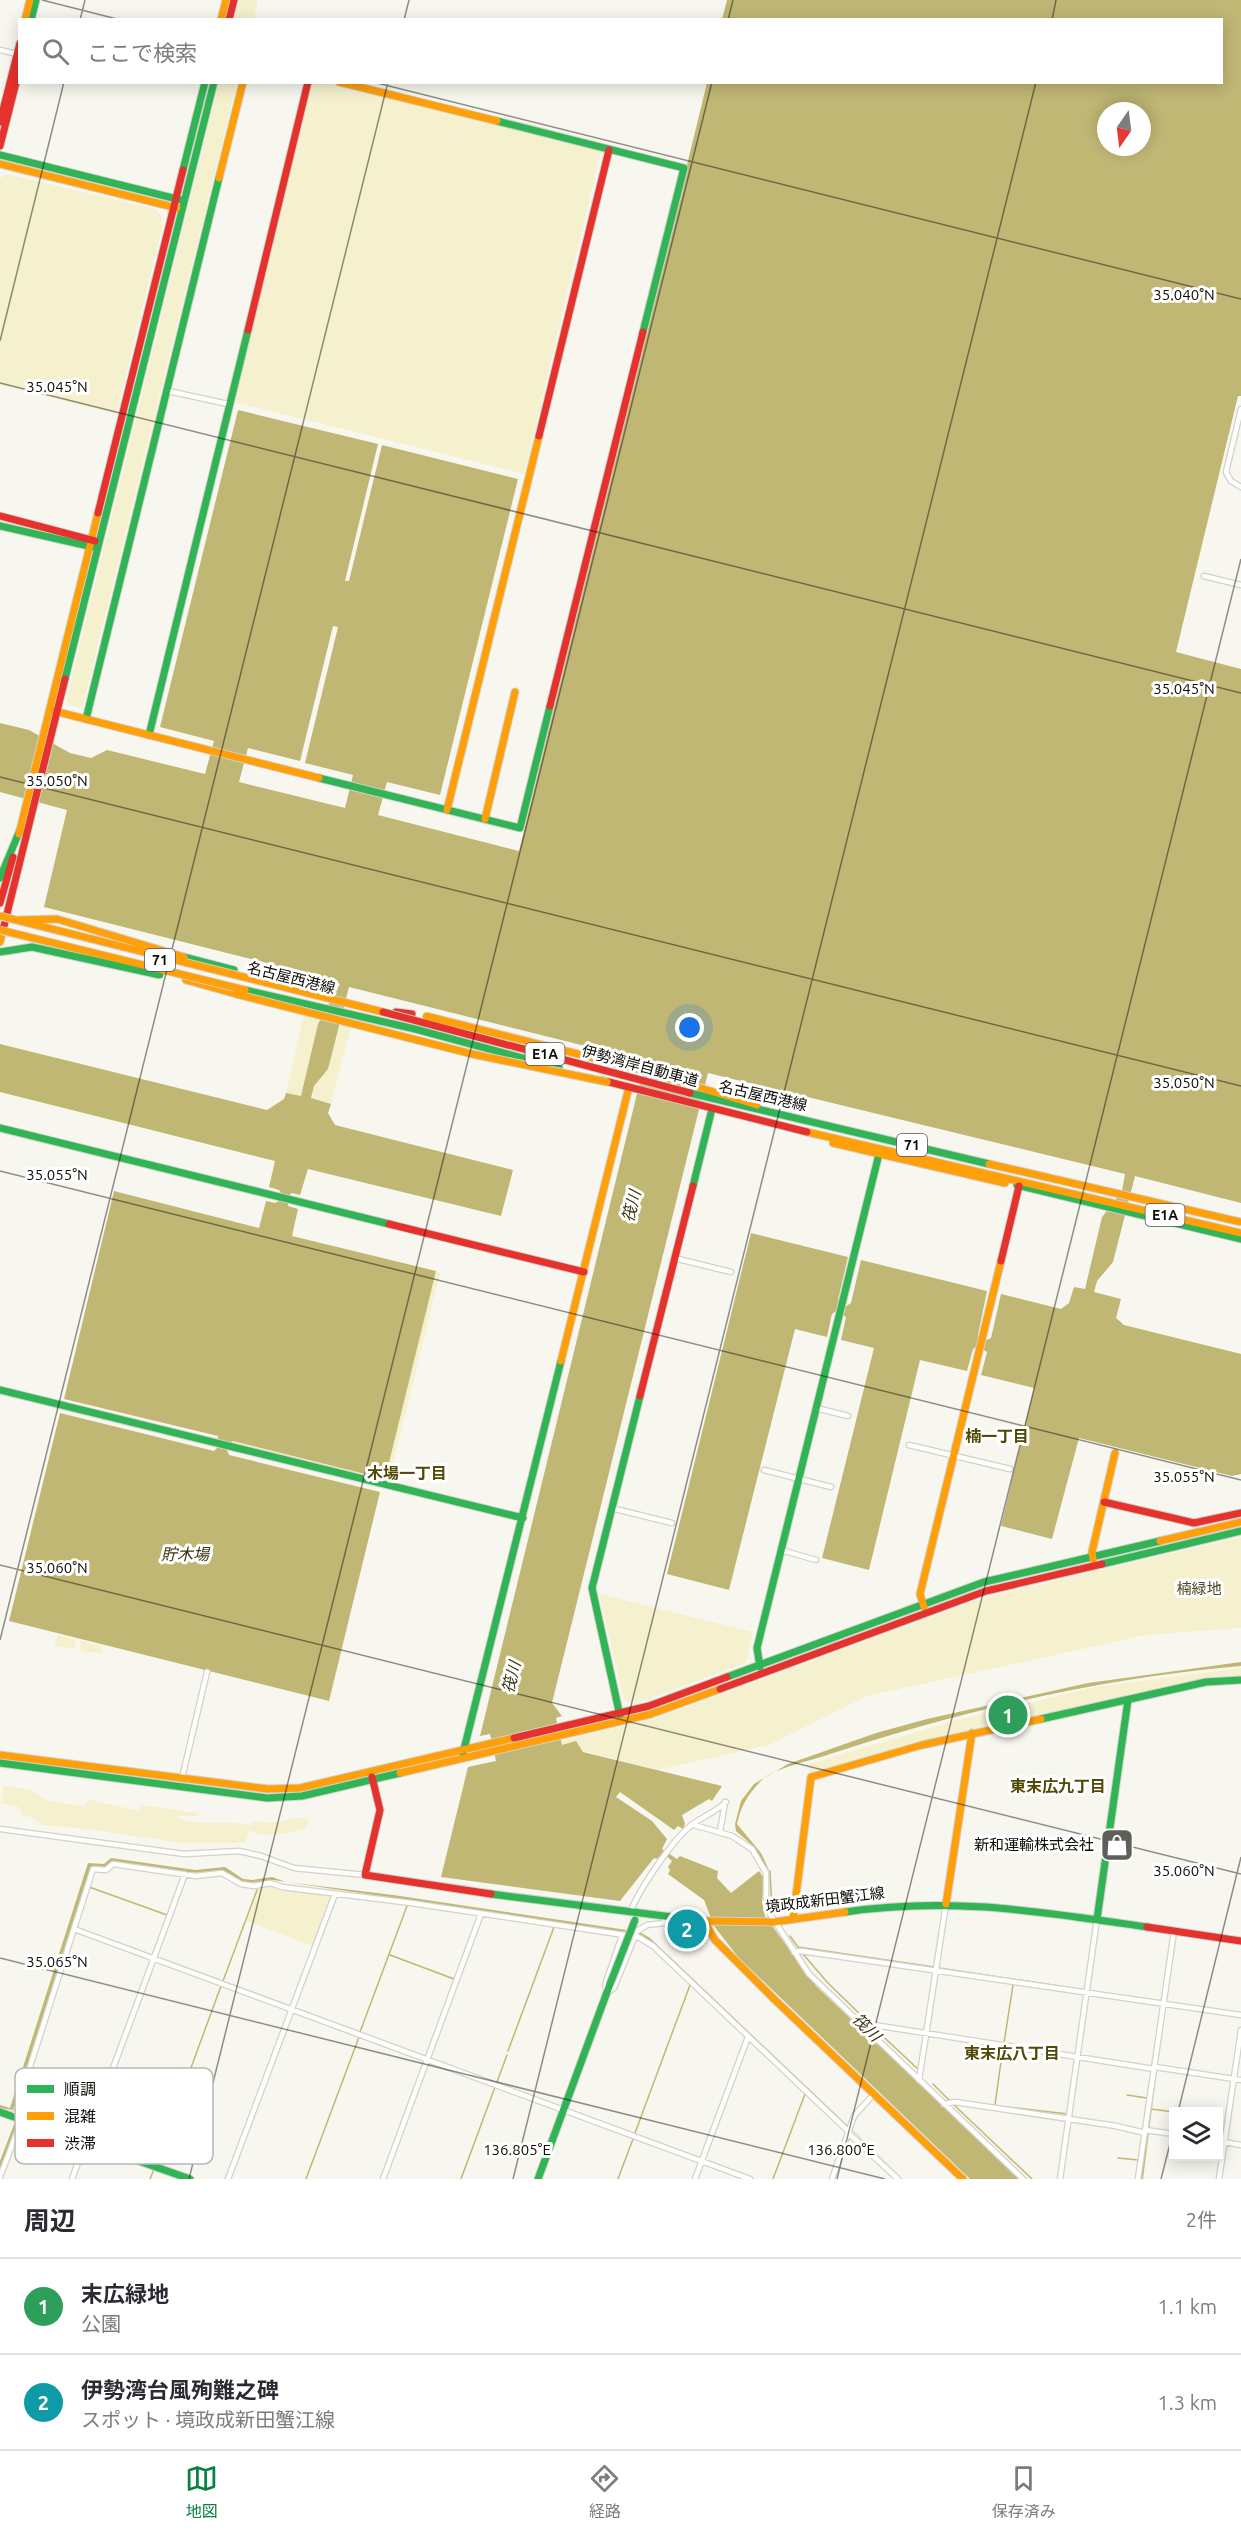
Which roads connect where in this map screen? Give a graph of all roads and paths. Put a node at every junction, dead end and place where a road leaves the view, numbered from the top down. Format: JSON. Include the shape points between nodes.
{"nodes":[{"id":1,"x":30,"y":0,"type":"edge"},
{"id":2,"x":36,"y":0,"type":"edge"},
{"id":3,"x":226,"y":0,"type":"edge"},
{"id":4,"x":234,"y":0,"type":"edge"},
{"id":5,"x":26,"y":18,"type":"edge"},
{"id":6,"x":32,"y":18,"type":"edge"},
{"id":7,"x":222,"y":18,"type":"edge"},
{"id":8,"x":230,"y":18,"type":"edge"},
{"id":9,"x":0,"y":50,"type":"edge"},
{"id":10,"x":18,"y":54,"type":"edge"},
{"id":11,"x":18,"y":75,"type":"edge"},
{"id":12,"x":206,"y":84,"type":"edge"},
{"id":13,"x":214,"y":84,"type":"edge"},
{"id":14,"x":243,"y":84,"type":"edge"},
{"id":15,"x":308,"y":84,"type":"edge"},
{"id":16,"x":347,"y":84,"type":"edge"},
{"id":17,"x":0,"y":122,"type":"edge"},
{"id":18,"x":0,"y":146,"type":"edge"},
{"id":19,"x":609,"y":150,"type":"junction"},
{"id":20,"x":0,"y":155,"type":"edge"},
{"id":21,"x":0,"y":164,"type":"edge"},
{"id":22,"x":177,"y":199,"type":"junction"},
{"id":23,"x":185,"y":201,"type":"junction"},
{"id":24,"x":175,"y":208,"type":"junction"},
{"id":25,"x":183,"y":210,"type":"junction"},
{"id":26,"x":168,"y":391,"type":"junction"},
{"id":27,"x":228,"y":404,"type":"junction"},
{"id":28,"x":1241,"y":409,"type":"edge"},
{"id":29,"x":1241,"y":487,"type":"edge"},
{"id":30,"x":0,"y":516,"type":"edge"},
{"id":31,"x":0,"y":526,"type":"edge"},
{"id":32,"x":92,"y":539,"type":"junction"},
{"id":33,"x":99,"y":545,"type":"junction"},
{"id":34,"x":89,"y":548,"type":"junction"},
{"id":35,"x":1204,"y":576,"type":"dead end"},
{"id":36,"x":1241,"y":585,"type":"edge"},
{"id":37,"x":515,"y":692,"type":"dead end"},
{"id":38,"x":54,"y":711,"type":"junction"},
{"id":39,"x":86,"y":719,"type":"junction"},
{"id":40,"x":149,"y":735,"type":"junction"},
{"id":41,"x":31,"y":804,"type":"junction"},
{"id":42,"x":447,"y":810,"type":"junction"},
{"id":43,"x":485,"y":819,"type":"junction"},
{"id":44,"x":20,"y":830,"type":"junction"},
{"id":45,"x":0,"y":878,"type":"edge"},
{"id":46,"x":0,"y":903,"type":"edge"},
{"id":47,"x":1,"y":925,"type":"edge"},
{"id":48,"x":0,"y":942,"type":"edge"},
{"id":49,"x":0,"y":952,"type":"edge"},
{"id":50,"x":174,"y":976,"type":"junction"},
{"id":51,"x":245,"y":990,"type":"junction"},
{"id":52,"x":355,"y":1006,"type":"junction"},
{"id":53,"x":607,"y":1082,"type":"junction"},
{"id":54,"x":628,"y":1091,"type":"junction"},
{"id":55,"x":711,"y":1113,"type":"junction"},
{"id":56,"x":0,"y":1128,"type":"edge"},
{"id":57,"x":870,"y":1138,"type":"junction"},
{"id":58,"x":879,"y":1154,"type":"junction"},
{"id":59,"x":1019,"y":1186,"type":"junction"},
{"id":60,"x":1241,"y":1223,"type":"edge"},
{"id":61,"x":1241,"y":1233,"type":"edge"},
{"id":62,"x":1241,"y":1239,"type":"edge"},
{"id":63,"x":674,"y":1258,"type":"junction"},
{"id":64,"x":584,"y":1272,"type":"junction"},
{"id":65,"x":731,"y":1272,"type":"dead end"},
{"id":66,"x":0,"y":1389,"type":"edge"},
{"id":67,"x":816,"y":1408,"type":"junction"},
{"id":68,"x":848,"y":1416,"type":"dead end"},
{"id":69,"x":909,"y":1445,"type":"dead end"},
{"id":70,"x":1115,"y":1453,"type":"dead end"},
{"id":71,"x":955,"y":1456,"type":"junction"},
{"id":72,"x":1010,"y":1469,"type":"dead end"},
{"id":73,"x":764,"y":1470,"type":"dead end"},
{"id":74,"x":799,"y":1479,"type":"junction"},
{"id":75,"x":831,"y":1487,"type":"dead end"},
{"id":76,"x":1104,"y":1502,"type":"junction"},
{"id":77,"x":611,"y":1508,"type":"junction"},
{"id":78,"x":1241,"y":1513,"type":"edge"},
{"id":79,"x":523,"y":1518,"type":"junction"},
{"id":80,"x":1241,"y":1522,"type":"edge"},
{"id":81,"x":672,"y":1523,"type":"dead end"},
{"id":82,"x":1241,"y":1531,"type":"edge"},
{"id":83,"x":781,"y":1550,"type":"junction"},
{"id":84,"x":1092,"y":1556,"type":"junction"},
{"id":85,"x":816,"y":1560,"type":"dead end"},
{"id":86,"x":1094,"y":1564,"type":"junction"},
{"id":87,"x":923,"y":1604,"type":"junction"},
{"id":88,"x":925,"y":1612,"type":"junction"},
{"id":89,"x":760,"y":1664,"type":"junction"},
{"id":90,"x":207,"y":1672,"type":"dead end"},
{"id":91,"x":761,"y":1673,"type":"junction"},
{"id":92,"x":1241,"y":1680,"type":"edge"},
{"id":93,"x":1128,"y":1700,"type":"junction"},
{"id":94,"x":619,"y":1713,"type":"junction"},
{"id":95,"x":621,"y":1721,"type":"junction"},
{"id":96,"x":972,"y":1733,"type":"junction"},
{"id":97,"x":468,"y":1748,"type":"junction"},
{"id":98,"x":0,"y":1755,"type":"edge"},
{"id":99,"x":465,"y":1757,"type":"junction"},
{"id":100,"x":0,"y":1763,"type":"edge"},
{"id":101,"x":372,"y":1776,"type":"junction"},
{"id":102,"x":182,"y":1778,"type":"junction"},
{"id":103,"x":694,"y":1825,"type":"junction"},
{"id":104,"x":0,"y":1829,"type":"edge"},
{"id":105,"x":720,"y":1832,"type":"junction"},
{"id":106,"x":185,"y":1874,"type":"junction"},
{"id":107,"x":365,"y":1875,"type":"junction"},
{"id":108,"x":334,"y":1894,"type":"junction"},
{"id":109,"x":946,"y":1904,"type":"junction"},
{"id":110,"x":481,"y":1914,"type":"junction"},
{"id":111,"x":634,"y":1916,"type":"junction"},
{"id":112,"x":665,"y":1918,"type":"junction"},
{"id":113,"x":793,"y":1919,"type":"junction"},
{"id":114,"x":1098,"y":1919,"type":"junction"},
{"id":115,"x":707,"y":1921,"type":"junction"},
{"id":116,"x":774,"y":1922,"type":"junction"},
{"id":117,"x":74,"y":1929,"type":"junction"},
{"id":118,"x":1174,"y":1931,"type":"junction"},
{"id":119,"x":635,"y":1934,"type":"junction"},
{"id":120,"x":622,"y":1935,"type":"junction"},
{"id":121,"x":1241,"y":1941,"type":"edge"},
{"id":122,"x":794,"y":1952,"type":"junction"},
{"id":123,"x":154,"y":1958,"type":"junction"},
{"id":124,"x":937,"y":1971,"type":"junction"},
{"id":125,"x":607,"y":1993,"type":"junction"},
{"id":126,"x":1087,"y":1993,"type":"junction"},
{"id":127,"x":1163,"y":2004,"type":"junction"},
{"id":128,"x":291,"y":2010,"type":"junction"},
{"id":129,"x":1241,"y":2015,"type":"edge"},
{"id":130,"x":866,"y":2028,"type":"junction"},
{"id":131,"x":1241,"y":2030,"type":"edge"},
{"id":132,"x":927,"y":2034,"type":"junction"},
{"id":133,"x":748,"y":2037,"type":"junction"},
{"id":134,"x":1078,"y":2056,"type":"junction"},
{"id":135,"x":428,"y":2060,"type":"junction"},
{"id":136,"x":33,"y":2068,"type":"edge"},
{"id":137,"x":113,"y":2068,"type":"edge"},
{"id":138,"x":1156,"y":2068,"type":"junction"},
{"id":139,"x":1234,"y":2079,"type":"junction"},
{"id":140,"x":920,"y":2080,"type":"junction"},
{"id":141,"x":1241,"y":2080,"type":"edge"},
{"id":142,"x":874,"y":2094,"type":"junction"},
{"id":143,"x":944,"y":2104,"type":"junction"},
{"id":144,"x":563,"y":2110,"type":"junction"},
{"id":145,"x":0,"y":2112,"type":"edge"},
{"id":146,"x":15,"y":2117,"type":"edge"},
{"id":147,"x":1069,"y":2119,"type":"junction"},
{"id":148,"x":15,"y":2128,"type":"edge"},
{"id":149,"x":849,"y":2130,"type":"junction"},
{"id":150,"x":1147,"y":2131,"type":"junction"},
{"id":151,"x":1169,"y":2134,"type":"edge"},
{"id":152,"x":1223,"y":2137,"type":"edge"},
{"id":153,"x":1223,"y":2142,"type":"edge"},
{"id":154,"x":1241,"y":2145,"type":"edge"},
{"id":155,"x":702,"y":2161,"type":"junction"},
{"id":156,"x":1221,"y":2161,"type":"edge"},
{"id":157,"x":78,"y":2164,"type":"edge"},
{"id":158,"x":149,"y":2164,"type":"edge"},
{"id":159,"x":0,"y":2177,"type":"edge"},
{"id":160,"x":72,"y":2179,"type":"edge"},
{"id":161,"x":190,"y":2179,"type":"edge"},
{"id":162,"x":228,"y":2179,"type":"edge"},
{"id":163,"x":383,"y":2179,"type":"edge"},
{"id":164,"x":538,"y":2179,"type":"edge"},
{"id":165,"x":695,"y":2179,"type":"edge"},
{"id":166,"x":750,"y":2179,"type":"edge"},
{"id":167,"x":832,"y":2179,"type":"edge"},
{"id":168,"x":898,"y":2179,"type":"edge"},
{"id":169,"x":963,"y":2179,"type":"edge"},
{"id":170,"x":1023,"y":2179,"type":"edge"},
{"id":171,"x":1060,"y":2179,"type":"edge"},
{"id":172,"x":1138,"y":2179,"type":"edge"},
{"id":173,"x":1220,"y":2179,"type":"edge"}],
"edges":[{"from":1,"to":5,"type":"main road"},
{"from":2,"to":6,"type":"main road"},
{"from":3,"to":7,"type":"main road"},
{"from":4,"to":8,"type":"main road"},
{"from":9,"to":10,"type":"street"},
{"from":10,"to":17,"type":"main road"},
{"from":11,"to":18,"type":"main road"},
{"from":12,"to":22,"type":"main road"},
{"from":13,"to":23,"type":"main road"},
{"from":14,"to":26,"type":"main road"},
{"from":15,"to":27,"type":"main road"},
{"from":16,"to":19,"type":"main road"},
{"from":19,"to":42,"type":"main road"},
{"from":19,"to":43,"type":"main road","via":[[684,168],[520,828]]},
{"from":20,"to":22,"type":"main road"},
{"from":21,"to":24,"type":"main road"},
{"from":22,"to":23,"type":"main road"},
{"from":22,"to":24,"type":"main road"},
{"from":23,"to":25,"type":"main road"},
{"from":24,"to":25,"type":"main road"},
{"from":24,"to":32,"type":"main road"},
{"from":25,"to":33,"type":"main road"},
{"from":26,"to":27,"type":"street"},
{"from":26,"to":39,"type":"main road"},
{"from":27,"to":40,"type":"main road"},
{"from":28,"to":29,"type":"street","via":[[1226,472]]},
{"from":30,"to":32,"type":"main road"},
{"from":31,"to":34,"type":"main road"},
{"from":32,"to":33,"type":"main road"},
{"from":32,"to":34,"type":"main road"},
{"from":33,"to":34,"type":"main road"},
{"from":33,"to":38,"type":"main road"},
{"from":34,"to":38,"type":"main road"},
{"from":35,"to":36,"type":"street"},
{"from":37,"to":43,"type":"main road"},
{"from":38,"to":39,"type":"main road"},
{"from":38,"to":41,"type":"main road"},
{"from":39,"to":40,"type":"main road"},
{"from":40,"to":42,"type":"main road"},
{"from":41,"to":44,"type":"main road"},
{"from":41,"to":47,"type":"main road"},
{"from":42,"to":43,"type":"main road"},
{"from":44,"to":45,"type":"main road"},
{"from":44,"to":46,"type":"main road"},
{"from":47,"to":48,"type":"main road"},
{"from":47,"to":50,"type":"main road","name":"名古屋西港線","number":"71"},
{"from":47,"to":51,"type":"main road","name":"伊勢湾岸自動車道","number":"E1A","bridge":true},
{"from":47,"to":52,"type":"main road","name":"伊勢湾岸自動車道","number":"E1A","bridge":true},
{"from":47,"to":52,"type":"main road","name":"名古屋西港線","number":"71","bridge":true},
{"from":47,"to":52,"type":"main road","bridge":true,"via":[[39,917],[68,921]]},
{"from":49,"to":51,"type":"main road","bridge":true,"via":[[42,949]]},
{"from":50,"to":53,"type":"main road","bridge":true,"via":[[453,1049]]},
{"from":50,"to":54,"type":"main road","name":"名古屋西港線","number":"71","bridge":true},
{"from":51,"to":53,"type":"main road","name":"伊勢湾岸自動車道","number":"E1A","bridge":true,"via":[[415,1029]]},
{"from":52,"to":57,"type":"main road","name":"伊勢湾岸自動車道","number":"E1A","bridge":true},
{"from":52,"to":57,"type":"main road","bridge":true,"via":[[412,1014],[634,1068]]},
{"from":52,"to":60,"type":"main road","name":"名古屋西港線","number":"71","bridge":true,"via":[[714,1099]]},
{"from":53,"to":61,"type":"main road","name":"伊勢湾岸自動車道","number":"E1A","via":[[723,1113]]},
{"from":54,"to":55,"type":"main road","name":"名古屋西港線","number":"71"},
{"from":54,"to":64,"type":"main road"},
{"from":55,"to":58,"type":"main road","name":"名古屋西港線","number":"71"},
{"from":55,"to":63,"type":"main road"},
{"from":56,"to":64,"type":"main road"},
{"from":57,"to":60,"type":"main road","name":"伊勢湾岸自動車道","number":"E1A","bridge":true},
{"from":58,"to":59,"type":"main road","name":"名古屋西港線","number":"71"},
{"from":58,"to":67,"type":"main road"},
{"from":59,"to":62,"type":"main road","name":"名古屋西港線","number":"71"},
{"from":59,"to":71,"type":"main road"},
{"from":63,"to":65,"type":"street"},
{"from":63,"to":77,"type":"main road"},
{"from":64,"to":79,"type":"main road"},
{"from":66,"to":79,"type":"main road"},
{"from":67,"to":68,"type":"street"},
{"from":67,"to":74,"type":"main road"},
{"from":69,"to":71,"type":"street"},
{"from":70,"to":76,"type":"main road"},
{"from":71,"to":72,"type":"street"},
{"from":71,"to":87,"type":"main road","via":[[920,1594]]},
{"from":73,"to":74,"type":"street"},
{"from":74,"to":75,"type":"street"},
{"from":74,"to":83,"type":"main road"},
{"from":76,"to":78,"type":"main road","via":[[1194,1523]]},
{"from":76,"to":84,"type":"main road"},
{"from":77,"to":81,"type":"street"},
{"from":77,"to":94,"type":"main road","via":[[592,1597]]},
{"from":79,"to":97,"type":"main road"},
{"from":80,"to":84,"type":"main road"},
{"from":82,"to":86,"type":"main road"},
{"from":83,"to":85,"type":"street"},
{"from":83,"to":89,"type":"main road","via":[[757,1647]]},
{"from":84,"to":86,"type":"main road"},
{"from":84,"to":87,"type":"main road","via":[[984,1582]]},
{"from":86,"to":88,"type":"main road","via":[[986,1591]]},
{"from":87,"to":88,"type":"main road"},
{"from":87,"to":89,"type":"main road"},
{"from":88,"to":91,"type":"main road"},
{"from":89,"to":91,"type":"main road"},
{"from":89,"to":94,"type":"main road","via":[[649,1706]]},
{"from":90,"to":102,"type":"street"},
{"from":91,"to":95,"type":"main road","via":[[651,1714]]},
{"from":92,"to":93,"type":"main road","via":[[1206,1682]]},
{"from":93,"to":96,"type":"main road"},
{"from":93,"to":114,"type":"main road"},
{"from":94,"to":95,"type":"main road"},
{"from":94,"to":97,"type":"main road"},
{"from":95,"to":99,"type":"main road"},
{"from":96,"to":109,"type":"main road"},
{"from":96,"to":113,"type":"main road","via":[[811,1777]]},
{"from":97,"to":99,"type":"main road"},
{"from":97,"to":101,"type":"main road"},
{"from":98,"to":102,"type":"main road"},
{"from":99,"to":101,"type":"main road"},
{"from":100,"to":101,"type":"main road","via":[[267,1798],[302,1796]]},
{"from":101,"to":102,"type":"main road","via":[[286,1790]]},
{"from":101,"to":107,"type":"main road","via":[[380,1810]]},
{"from":103,"to":105,"type":"street"},
{"from":103,"to":105,"type":"street","via":[[726,1802]]},
{"from":103,"to":111,"type":"street","via":[[635,1898]]},
{"from":104,"to":107,"type":"street","via":[[184,1854],[239,1851],[294,1868]]},
{"from":105,"to":116,"type":"street","via":[[741,1840],[760,1860],[766,1873],[767,1907]]},
{"from":106,"to":108,"type":"street","via":[[222,1873],[241,1884],[273,1884]]},
{"from":106,"to":117,"type":"street","via":[[113,1864],[106,1870],[93,1869]]},
{"from":106,"to":123,"type":"street"},
{"from":107,"to":111,"type":"main road","name":"境政成新田蟹江線"},
{"from":108,"to":110,"type":"street"},
{"from":108,"to":128,"type":"street"},
{"from":109,"to":113,"type":"main road","name":"境政成新田蟹江線","via":[[891,1905]]},
{"from":109,"to":114,"type":"main road","name":"境政成新田蟹江線","via":[[1009,1907]]},
{"from":109,"to":124,"type":"street"},
{"from":110,"to":120,"type":"street"},
{"from":110,"to":135,"type":"street"},
{"from":111,"to":112,"type":"main road","name":"境政成新田蟹江線"},
{"from":111,"to":125,"type":"main road","bridge":true},
{"from":112,"to":115,"type":"main road","name":"境政成新田蟹江線"},
{"from":112,"to":119,"type":"street","via":[[664,1923],[647,1925]]},
{"from":113,"to":116,"type":"main road","name":"境政成新田蟹江線"},
{"from":114,"to":118,"type":"main road","name":"境政成新田蟹江線"},
{"from":114,"to":126,"type":"street"},
{"from":115,"to":116,"type":"main road","name":"境政成新田蟹江線"},
{"from":115,"to":142,"type":"main road","via":[[715,1940]]},
{"from":116,"to":122,"type":"street"},
{"from":117,"to":123,"type":"street"},
{"from":117,"to":136,"type":"street"},
{"from":118,"to":121,"type":"main road","name":"境政成新田蟹江線"},
{"from":118,"to":127,"type":"street"},
{"from":119,"to":120,"type":"street"},
{"from":119,"to":125,"type":"street","via":[[614,1988]]},
{"from":119,"to":133,"type":"street","via":[[653,1946]]},
{"from":120,"to":125,"type":"street","via":[[605,1985]]},
{"from":122,"to":124,"type":"street"},
{"from":122,"to":130,"type":"street","via":[[809,1974]]},
{"from":123,"to":128,"type":"street"},
{"from":123,"to":137,"type":"street"},
{"from":124,"to":126,"type":"street"},
{"from":124,"to":132,"type":"street"},
{"from":125,"to":144,"type":"main road"},
{"from":126,"to":127,"type":"street"},
{"from":126,"to":134,"type":"street"},
{"from":127,"to":129,"type":"street"},
{"from":127,"to":138,"type":"street"},
{"from":128,"to":135,"type":"street"},
{"from":128,"to":162,"type":"street"},
{"from":130,"to":132,"type":"street","via":[[873,2025]]},
{"from":130,"to":140,"type":"street"},
{"from":131,"to":139,"type":"street"},
{"from":132,"to":134,"type":"street"},
{"from":132,"to":140,"type":"street"},
{"from":133,"to":149,"type":"street"},
{"from":133,"to":155,"type":"street"},
{"from":134,"to":138,"type":"street"},
{"from":134,"to":147,"type":"street"},
{"from":135,"to":144,"type":"street"},
{"from":135,"to":163,"type":"street"},
{"from":138,"to":139,"type":"street"},
{"from":138,"to":150,"type":"street"},
{"from":139,"to":141,"type":"street"},
{"from":139,"to":152,"type":"street"},
{"from":140,"to":143,"type":"street"},
{"from":142,"to":149,"type":"street","via":[[854,2116]]},
{"from":142,"to":169,"type":"main road"},
{"from":143,"to":147,"type":"street","via":[[955,2102]]},
{"from":143,"to":170,"type":"street"},
{"from":144,"to":155,"type":"street"},
{"from":144,"to":164,"type":"main road"},
{"from":145,"to":146,"type":"main road"},
{"from":147,"to":150,"type":"street"},
{"from":147,"to":171,"type":"street"},
{"from":148,"to":159,"type":"street"},
{"from":149,"to":167,"type":"street"},
{"from":149,"to":168,"type":"street"},
{"from":150,"to":151,"type":"street"},
{"from":150,"to":172,"type":"street"},
{"from":153,"to":154,"type":"street"},
{"from":155,"to":165,"type":"street"},
{"from":155,"to":166,"type":"street"},
{"from":156,"to":173,"type":"street"},
{"from":157,"to":160,"type":"street"},
{"from":158,"to":161,"type":"main road"}]}
